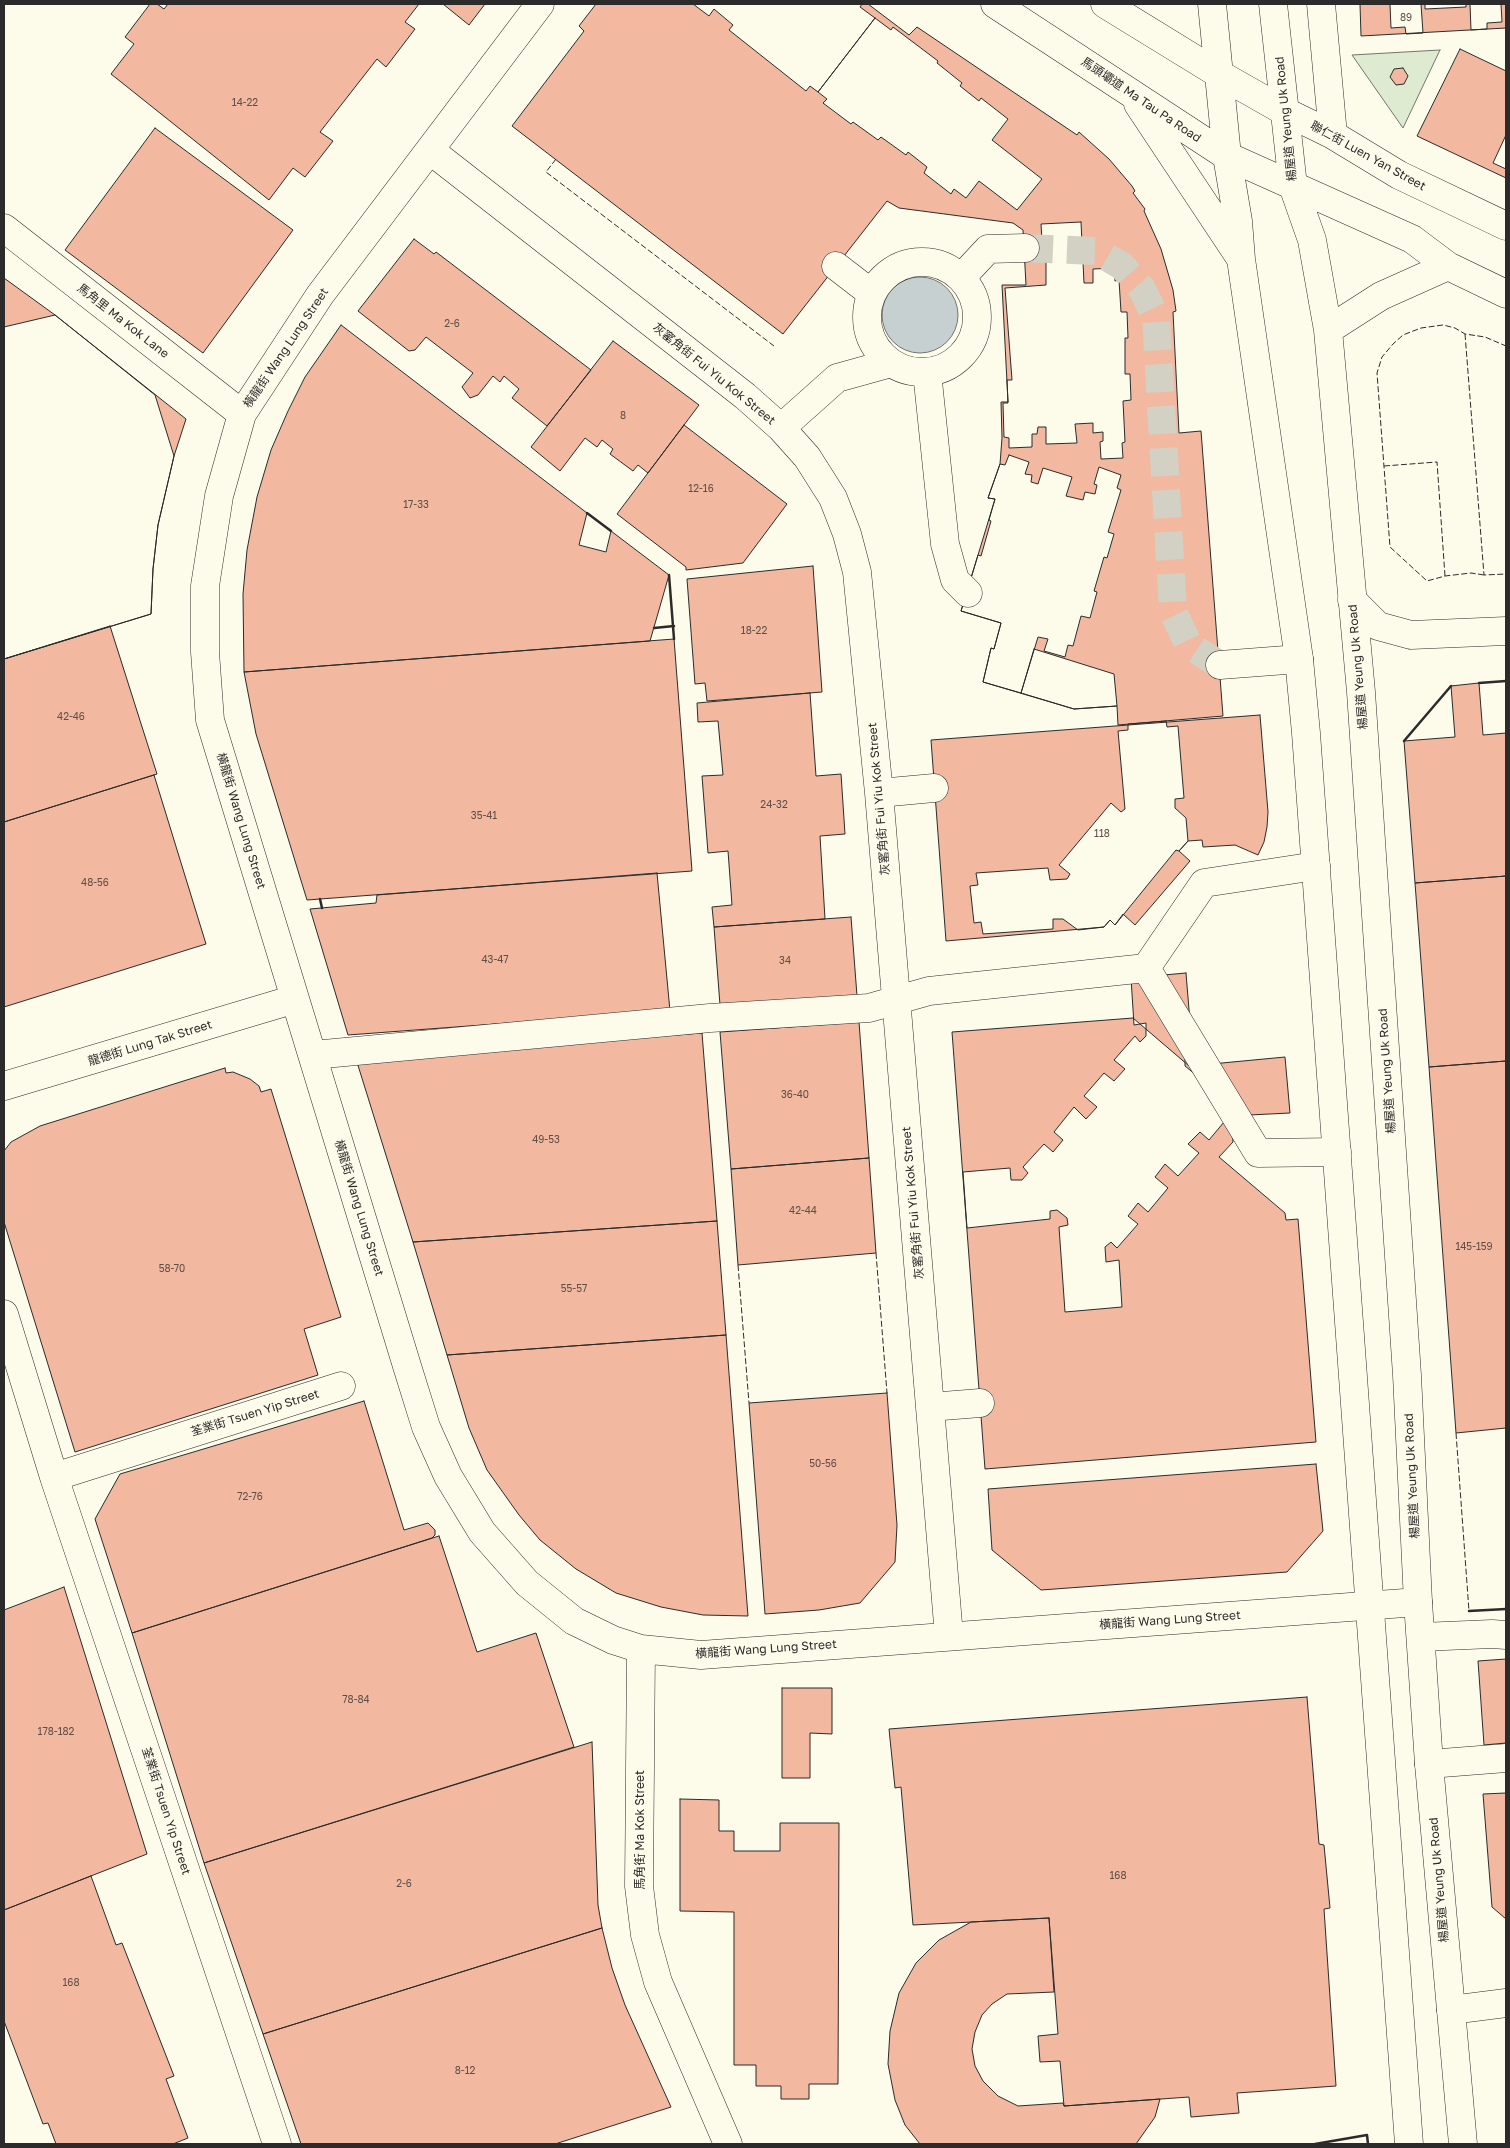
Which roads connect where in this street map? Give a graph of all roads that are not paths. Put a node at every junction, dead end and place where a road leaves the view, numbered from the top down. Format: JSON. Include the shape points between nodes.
{"nodes":[{"id":1,"x":540,"y":4,"type":"edge"},
{"id":2,"x":995,"y":4,"type":"edge"},
{"id":3,"x":1105,"y":4,"type":"edge"},
{"id":4,"x":1212,"y":4,"type":"edge"},
{"id":5,"x":1274,"y":4,"type":"edge"},
{"id":6,"x":1321,"y":4,"type":"edge"},
{"id":7,"x":1218,"y":74,"type":"junction"},
{"id":8,"x":1129,"y":90,"type":"junction"},
{"id":9,"x":1284,"y":111,"type":"junction"},
{"id":10,"x":1333,"y":135,"type":"junction"},
{"id":11,"x":431,"y":150,"type":"junction"},
{"id":12,"x":1227,"y":156,"type":"junction"},
{"id":13,"x":1293,"y":186,"type":"junction"},
{"id":14,"x":1506,"y":226,"type":"edge"},
{"id":15,"x":4,"y":228,"type":"edge"},
{"id":16,"x":1025,"y":248,"type":"tunnel mouth"},
{"id":17,"x":1241,"y":259,"type":"junction"},
{"id":18,"x":836,"y":266,"type":"dead end"},
{"id":19,"x":1448,"y":266,"type":"junction"},
{"id":20,"x":961,"y":278,"type":"junction"},
{"id":21,"x":871,"y":293,"type":"junction"},
{"id":22,"x":1506,"y":294,"type":"edge"},
{"id":23,"x":1328,"y":330,"type":"junction"},
{"id":24,"x":891,"y":363,"type":"junction"},
{"id":25,"x":926,"y":372,"type":"junction"},
{"id":26,"x":242,"y":414,"type":"junction"},
{"id":27,"x":781,"y":428,"type":"junction"},
{"id":28,"x":968,"y":593,"type":"dead end"},
{"id":29,"x":1352,"y":600,"type":"junction"},
{"id":30,"x":1506,"y":631,"type":"edge"},
{"id":31,"x":1299,"y":659,"type":"junction"},
{"id":32,"x":1220,"y":665,"type":"tunnel mouth"},
{"id":33,"x":934,"y":788,"type":"dead end"},
{"id":34,"x":879,"y":793,"type":"junction"},
{"id":35,"x":1316,"y":866,"type":"junction"},
{"id":36,"x":1146,"y":968,"type":"junction"},
{"id":37,"x":296,"y":999,"type":"junction"},
{"id":38,"x":896,"y":1001,"type":"junction"},
{"id":39,"x":313,"y":1054,"type":"junction"},
{"id":40,"x":4,"y":1086,"type":"edge"},
{"id":41,"x":1337,"y":1152,"type":"junction"},
{"id":42,"x":4,"y":1314,"type":"edge"},
{"id":43,"x":341,"y":1386,"type":"dead end"},
{"id":44,"x":980,"y":1403,"type":"dead end"},
{"id":45,"x":930,"y":1407,"type":"junction"},
{"id":46,"x":54,"y":1477,"type":"junction"},
{"id":47,"x":1418,"y":1602,"type":"junction"},
{"id":48,"x":1370,"y":1605,"type":"junction"},
{"id":49,"x":1506,"y":1635,"type":"edge"},
{"id":50,"x":948,"y":1636,"type":"junction"},
{"id":51,"x":1421,"y":1637,"type":"junction"},
{"id":52,"x":641,"y":1649,"type":"junction"},
{"id":53,"x":1506,"y":1758,"type":"edge"},
{"id":54,"x":1429,"y":1764,"type":"junction"},
{"id":55,"x":1506,"y":2003,"type":"edge"},
{"id":56,"x":1451,"y":2010,"type":"junction"},
{"id":57,"x":277,"y":2144,"type":"edge"},
{"id":58,"x":728,"y":2144,"type":"edge"},
{"id":59,"x":1409,"y":2144,"type":"edge"},
{"id":60,"x":1463,"y":2144,"type":"edge"}],
"edges":[{"from":1,"to":11,"type":"street","name":"橫龍街 Wang Lung Street"},
{"from":2,"to":8,"type":"street","name":"馬頭壩道 Ma Tau Pa Road"},
{"from":3,"to":7,"type":"street"},
{"from":4,"to":7,"type":"street"},
{"from":5,"to":9,"type":"street","name":"楊屋道 Yeung Uk Road"},
{"from":6,"to":10,"type":"street"},
{"from":7,"to":9,"type":"street"},
{"from":7,"to":12,"type":"street"},
{"from":8,"to":12,"type":"street","name":"馬頭壩道 Ma Tau Pa Road"},
{"from":8,"to":17,"type":"street"},
{"from":9,"to":10,"type":"street","name":"聯仁街 Luen Yan Street"},
{"from":9,"to":13,"type":"street","name":"楊屋道 Yeung Uk Road"},
{"from":10,"to":14,"type":"street","name":"聯仁街 Luen Yan Street","via":[[1399,175]]},
{"from":11,"to":26,"type":"street","name":"橫龍街 Wang Lung Street","via":[[320,295]]},
{"from":11,"to":27,"type":"street","name":"灰窰角街 Fui Yiu Kok Street","via":[[745,396]]},
{"from":12,"to":13,"type":"street","name":"馬頭壩道 Ma Tau Pa Road"},
{"from":12,"to":17,"type":"street"},
{"from":13,"to":19,"type":"street","via":[[1412,239]]},
{"from":13,"to":23,"type":"street","name":"楊屋道 Yeung Uk Road","via":[[1312,240]]},
{"from":15,"to":26,"type":"street","name":"馬角里 Ma Kok Lane"},
{"from":16,"to":20,"type":"street","via":[[988,249]]},
{"from":17,"to":31,"type":"street"},
{"from":18,"to":21,"type":"street"},
{"from":19,"to":22,"type":"street"},
{"from":19,"to":23,"type":"street","via":[[1381,296]]},
{"from":20,"to":21,"type":"street","via":[[946,267],[930,262],[912,262],[895,267],[881,278]]},
{"from":20,"to":25,"type":"street","via":[[972,292],[977,309],[976,327],[970,344],[945,368]]},
{"from":21,"to":24,"type":"street","via":[[866,324],[871,339]]},
{"from":23,"to":29,"type":"street","name":"楊屋道 Yeung Uk Road"},
{"from":24,"to":25,"type":"street","via":[[908,370]]},
{"from":24,"to":27,"type":"street","via":[[837,378]]},
{"from":25,"to":28,"type":"street","via":[[945,544],[955,580]]},
{"from":26,"to":37,"type":"street","name":"橫龍街 Wang Lung Street","via":[[219,496],[205,586],[210,720]]},
{"from":27,"to":34,"type":"street","name":"灰窰角街 Fui Yiu Kok Street","via":[[807,457],[833,498],[857,572]]},
{"from":29,"to":30,"type":"street","via":[[1378,626],[1411,635]]},
{"from":29,"to":47,"type":"street","name":"楊屋道 Yeung Uk Road","via":[[1363,718],[1407,1375]]},
{"from":31,"to":32,"type":"street"},
{"from":31,"to":35,"type":"street"},
{"from":33,"to":34,"type":"street"},
{"from":34,"to":38,"type":"street","name":"灰窰角街 Fui Yiu Kok Street"},
{"from":35,"to":36,"type":"street","via":[[1204,883]]},
{"from":35,"to":41,"type":"street"},
{"from":36,"to":38,"type":"street","via":[[930,991]]},
{"from":36,"to":41,"type":"street","via":[[1258,1153]]},
{"from":37,"to":39,"type":"street","name":"橫龍街 Wang Lung Street"},
{"from":37,"to":40,"type":"street","name":"龍德街 Lung Tak Street"},
{"from":38,"to":39,"type":"street","via":[[869,1008],[710,1018]]},
{"from":38,"to":45,"type":"street","name":"灰窰角街 Fui Yiu Kok Street"},
{"from":39,"to":52,"type":"street","name":"橫龍街 Wang Lung Street","via":[[426,1427],[448,1476],[482,1532],[527,1583],[574,1621]]},
{"from":41,"to":48,"type":"street"},
{"from":42,"to":46,"type":"street","name":"荃業街 Tsuen Yip Street"},
{"from":43,"to":46,"type":"street","name":"荃業街 Tsuen Yip Street"},
{"from":44,"to":45,"type":"street"},
{"from":45,"to":50,"type":"street","name":"灰窰角街 Fui Yiu Kok Street"},
{"from":46,"to":57,"type":"street","name":"荃業街 Tsuen Yip Street"},
{"from":47,"to":48,"type":"street","name":"橫龍街 Wang Lung Street"},
{"from":47,"to":51,"type":"street","name":"楊屋道 Yeung Uk Road"},
{"from":48,"to":50,"type":"street","name":"橫龍街 Wang Lung Street"},
{"from":48,"to":59,"type":"street"},
{"from":49,"to":51,"type":"street"},
{"from":50,"to":52,"type":"street","name":"橫龍街 Wang Lung Street","via":[[701,1655]]},
{"from":51,"to":54,"type":"street","name":"楊屋道 Yeung Uk Road"},
{"from":52,"to":58,"type":"street","name":"馬角街 Ma Kok Street","via":[[638,1886],[645,1935],[658,1982]]},
{"from":53,"to":54,"type":"street"},
{"from":54,"to":56,"type":"street","name":"楊屋道 Yeung Uk Road"},
{"from":55,"to":56,"type":"street"},
{"from":56,"to":60,"type":"street","name":"楊屋道 Yeung Uk Road"}]}
